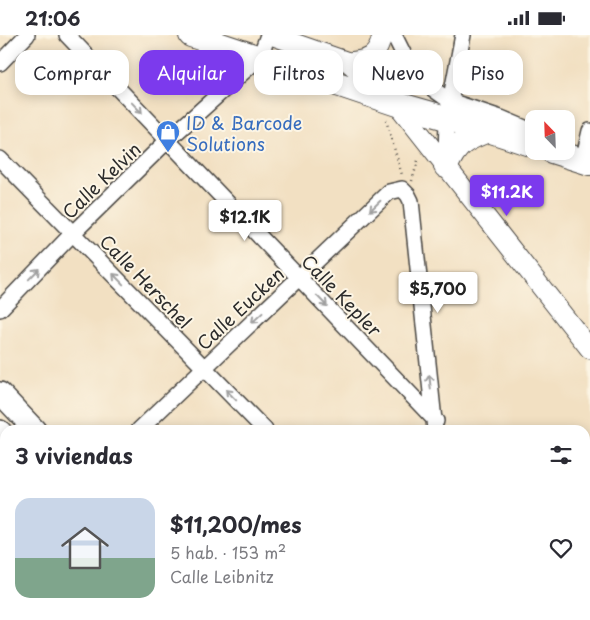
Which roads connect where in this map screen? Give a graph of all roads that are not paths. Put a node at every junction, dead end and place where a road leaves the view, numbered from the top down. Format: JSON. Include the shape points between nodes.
{"nodes":[{"id":1,"x":27,"y":35,"type":"edge"},
{"id":2,"x":67,"y":35,"type":"edge"},
{"id":3,"x":191,"y":35,"type":"edge"},
{"id":4,"x":269,"y":35,"type":"edge"},
{"id":5,"x":382,"y":35,"type":"edge"},
{"id":6,"x":394,"y":35,"type":"edge"},
{"id":7,"x":463,"y":35,"type":"edge"},
{"id":8,"x":263,"y":50,"type":"edge"},
{"id":9,"x":254,"y":55,"type":"edge"},
{"id":10,"x":254,"y":62,"type":"edge"},
{"id":11,"x":348,"y":62,"type":"junction"},
{"id":12,"x":0,"y":63,"type":"edge"},
{"id":13,"x":343,"y":85,"type":"edge"},
{"id":14,"x":388,"y":100,"type":"junction"},
{"id":15,"x":449,"y":109,"type":"junction"},
{"id":16,"x":525,"y":128,"type":"edge"},
{"id":17,"x":488,"y":129,"type":"junction"},
{"id":18,"x":590,"y":131,"type":"edge"},
{"id":19,"x":168,"y":140,"type":"junction"},
{"id":20,"x":525,"y":142,"type":"edge"},
{"id":21,"x":575,"y":153,"type":"edge"},
{"id":22,"x":0,"y":159,"type":"edge"},
{"id":23,"x":446,"y":166,"type":"junction"},
{"id":24,"x":73,"y":233,"type":"junction"},
{"id":25,"x":300,"y":277,"type":"junction"},
{"id":26,"x":0,"y":309,"type":"edge"},
{"id":27,"x":590,"y":349,"type":"edge"},
{"id":28,"x":204,"y":368,"type":"junction"},
{"id":29,"x":0,"y":393,"type":"edge"},
{"id":30,"x":30,"y":425,"type":"edge"},
{"id":31,"x":144,"y":425,"type":"edge"},
{"id":32,"x":260,"y":425,"type":"edge"},
{"id":33,"x":437,"y":425,"type":"edge"},
{"id":34,"x":438,"y":425,"type":"edge"}],
"edges":[{"from":1,"to":12,"type":"street"},
{"from":2,"to":19,"type":"street","name":"Calle Kepler","one_way":true},
{"from":3,"to":9,"type":"main road"},
{"from":4,"to":8,"type":"street","name":"Calle Kelvin"},
{"from":4,"to":11,"type":"street"},
{"from":5,"to":11,"type":"street","via":[[372,57]]},
{"from":6,"to":15,"type":"street","via":[[405,57]]},
{"from":7,"to":15,"type":"street"},
{"from":10,"to":19,"type":"street","name":"Calle Kelvin"},
{"from":11,"to":14,"type":"street"},
{"from":13,"to":14,"type":"main road"},
{"from":14,"to":15,"type":"main road"},
{"from":14,"to":23,"type":"street"},
{"from":15,"to":16,"type":"street","via":[[501,118]]},
{"from":15,"to":17,"type":"main road"},
{"from":15,"to":23,"type":"street"},
{"from":17,"to":20,"type":"main road"},
{"from":17,"to":23,"type":"main road","via":[[459,144]]},
{"from":18,"to":21,"type":"street"},
{"from":19,"to":24,"type":"street","name":"Calle Kelvin"},
{"from":19,"to":25,"type":"street","name":"Calle Kepler"},
{"from":22,"to":24,"type":"street","name":"Calle Herschel"},
{"from":23,"to":27,"type":"street"},
{"from":26,"to":24,"type":"street","name":"Calle Kelvin","one_way":true},
{"from":28,"to":24,"type":"street","name":"Calle Herschel","one_way":true},
{"from":25,"to":28,"type":"street","name":"Calle Eucken","one_way":true},
{"from":25,"to":33,"type":"street","name":"Calle Kepler","one_way":true},
{"from":34,"to":25,"type":"street","name":"Calle Eucken","one_way":true,"via":[[410,198],[402,189],[389,192]]},
{"from":28,"to":31,"type":"street","name":"Calle Eucken"},
{"from":32,"to":28,"type":"street","name":"Calle Herschel","one_way":true},
{"from":29,"to":30,"type":"main road"}]}
